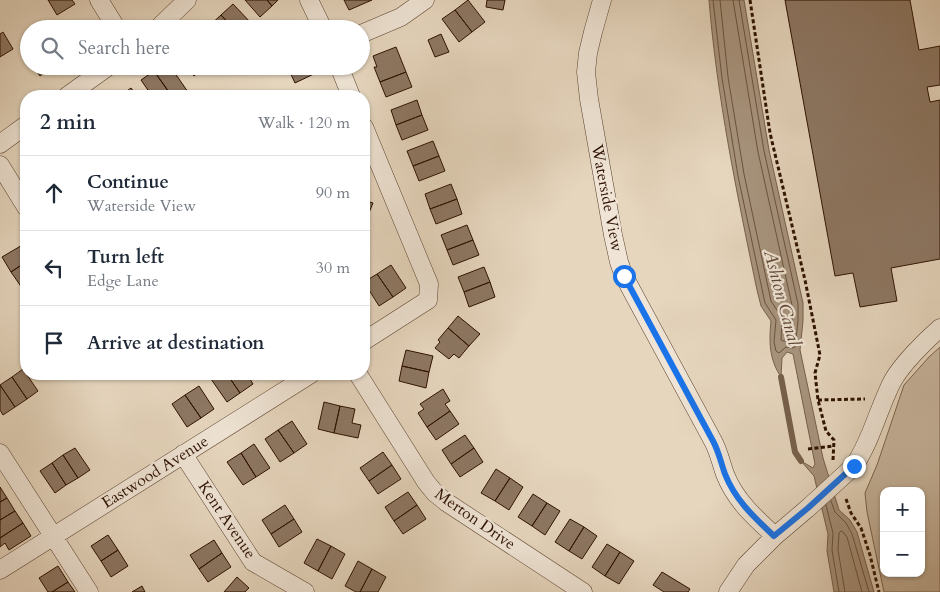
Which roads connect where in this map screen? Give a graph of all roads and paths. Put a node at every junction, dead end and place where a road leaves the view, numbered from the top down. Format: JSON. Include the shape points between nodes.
{"nodes":[{"id":1,"x":99,"y":0,"type":"edge"},
{"id":2,"x":186,"y":0,"type":"edge"},
{"id":3,"x":309,"y":0,"type":"edge"},
{"id":4,"x":425,"y":0,"type":"edge"},
{"id":5,"x":602,"y":0,"type":"edge"},
{"id":6,"x":750,"y":0,"type":"edge"},
{"id":7,"x":111,"y":20,"type":"edge"},
{"id":8,"x":166,"y":20,"type":"edge"},
{"id":9,"x":318,"y":20,"type":"edge"},
{"id":10,"x":370,"y":30,"type":"edge"},
{"id":11,"x":96,"y":75,"type":"edge"},
{"id":12,"x":343,"y":75,"type":"edge"},
{"id":13,"x":75,"y":90,"type":"edge"},
{"id":14,"x":349,"y":90,"type":"edge"},
{"id":15,"x":20,"y":129,"type":"edge"},
{"id":16,"x":1,"y":140,"type":"edge"},
{"id":17,"x":370,"y":148,"type":"edge"},
{"id":18,"x":0,"y":165,"type":"edge"},
{"id":19,"x":20,"y":197,"type":"edge"},
{"id":20,"x":940,"y":328,"type":"edge"},
{"id":21,"x":370,"y":336,"type":"edge"},
{"id":22,"x":301,"y":380,"type":"edge"},
{"id":23,"x":362,"y":380,"type":"edge"},
{"id":24,"x":885,"y":398,"type":"junction"},
{"id":25,"x":834,"y":446,"type":"dead end"},
{"id":26,"x":808,"y":449,"type":"dead end"},
{"id":27,"x":0,"y":452,"type":"edge"},
{"id":28,"x":183,"y":454,"type":"junction"},
{"id":29,"x":851,"y":513,"type":"dead end"},
{"id":30,"x":53,"y":536,"type":"junction"},
{"id":31,"x":774,"y":536,"type":"junction"},
{"id":32,"x":0,"y":570,"type":"edge"},
{"id":33,"x":89,"y":592,"type":"edge"},
{"id":34,"x":305,"y":592,"type":"edge"},
{"id":35,"x":583,"y":592,"type":"edge"},
{"id":36,"x":728,"y":592,"type":"edge"},
{"id":37,"x":879,"y":592,"type":"edge"}],
"edges":[{"from":1,"to":7,"type":"street"},
{"from":2,"to":8,"type":"street"},
{"from":3,"to":9,"type":"street"},
{"from":4,"to":10,"type":"street","via":[[401,17]]},
{"from":5,"to":31,"type":"street","name":"Waterside View","via":[[592,32],[586,72],[619,262],[716,446],[738,499]]},
{"from":6,"to":24,"type":"path","via":[[770,133],[820,355],[815,373],[818,400]]},
{"from":11,"to":13,"type":"street"},
{"from":12,"to":14,"type":"street"},
{"from":15,"to":16,"type":"street"},
{"from":17,"to":21,"type":"street","via":[[429,284],[428,300]]},
{"from":18,"to":19,"type":"street"},
{"from":20,"to":24,"type":"street","via":[[903,367]]},
{"from":22,"to":28,"type":"street","name":"Eastwood Avenue"},
{"from":23,"to":35,"type":"street","name":"Merton Drive","via":[[435,493]]},
{"from":24,"to":31,"type":"street","bridge":true,"via":[[854,466]]},
{"from":25,"to":26,"type":"path"},
{"from":27,"to":30,"type":"street"},
{"from":28,"to":30,"type":"street","name":"Eastwood Avenue"},
{"from":28,"to":34,"type":"street","name":"Kent Avenue","via":[[253,562]]},
{"from":29,"to":37,"type":"path","via":[[861,528]]},
{"from":30,"to":32,"type":"street","name":"Eastwood Avenue"},
{"from":30,"to":33,"type":"street"},
{"from":31,"to":36,"type":"street","via":[[746,565]]}]}
